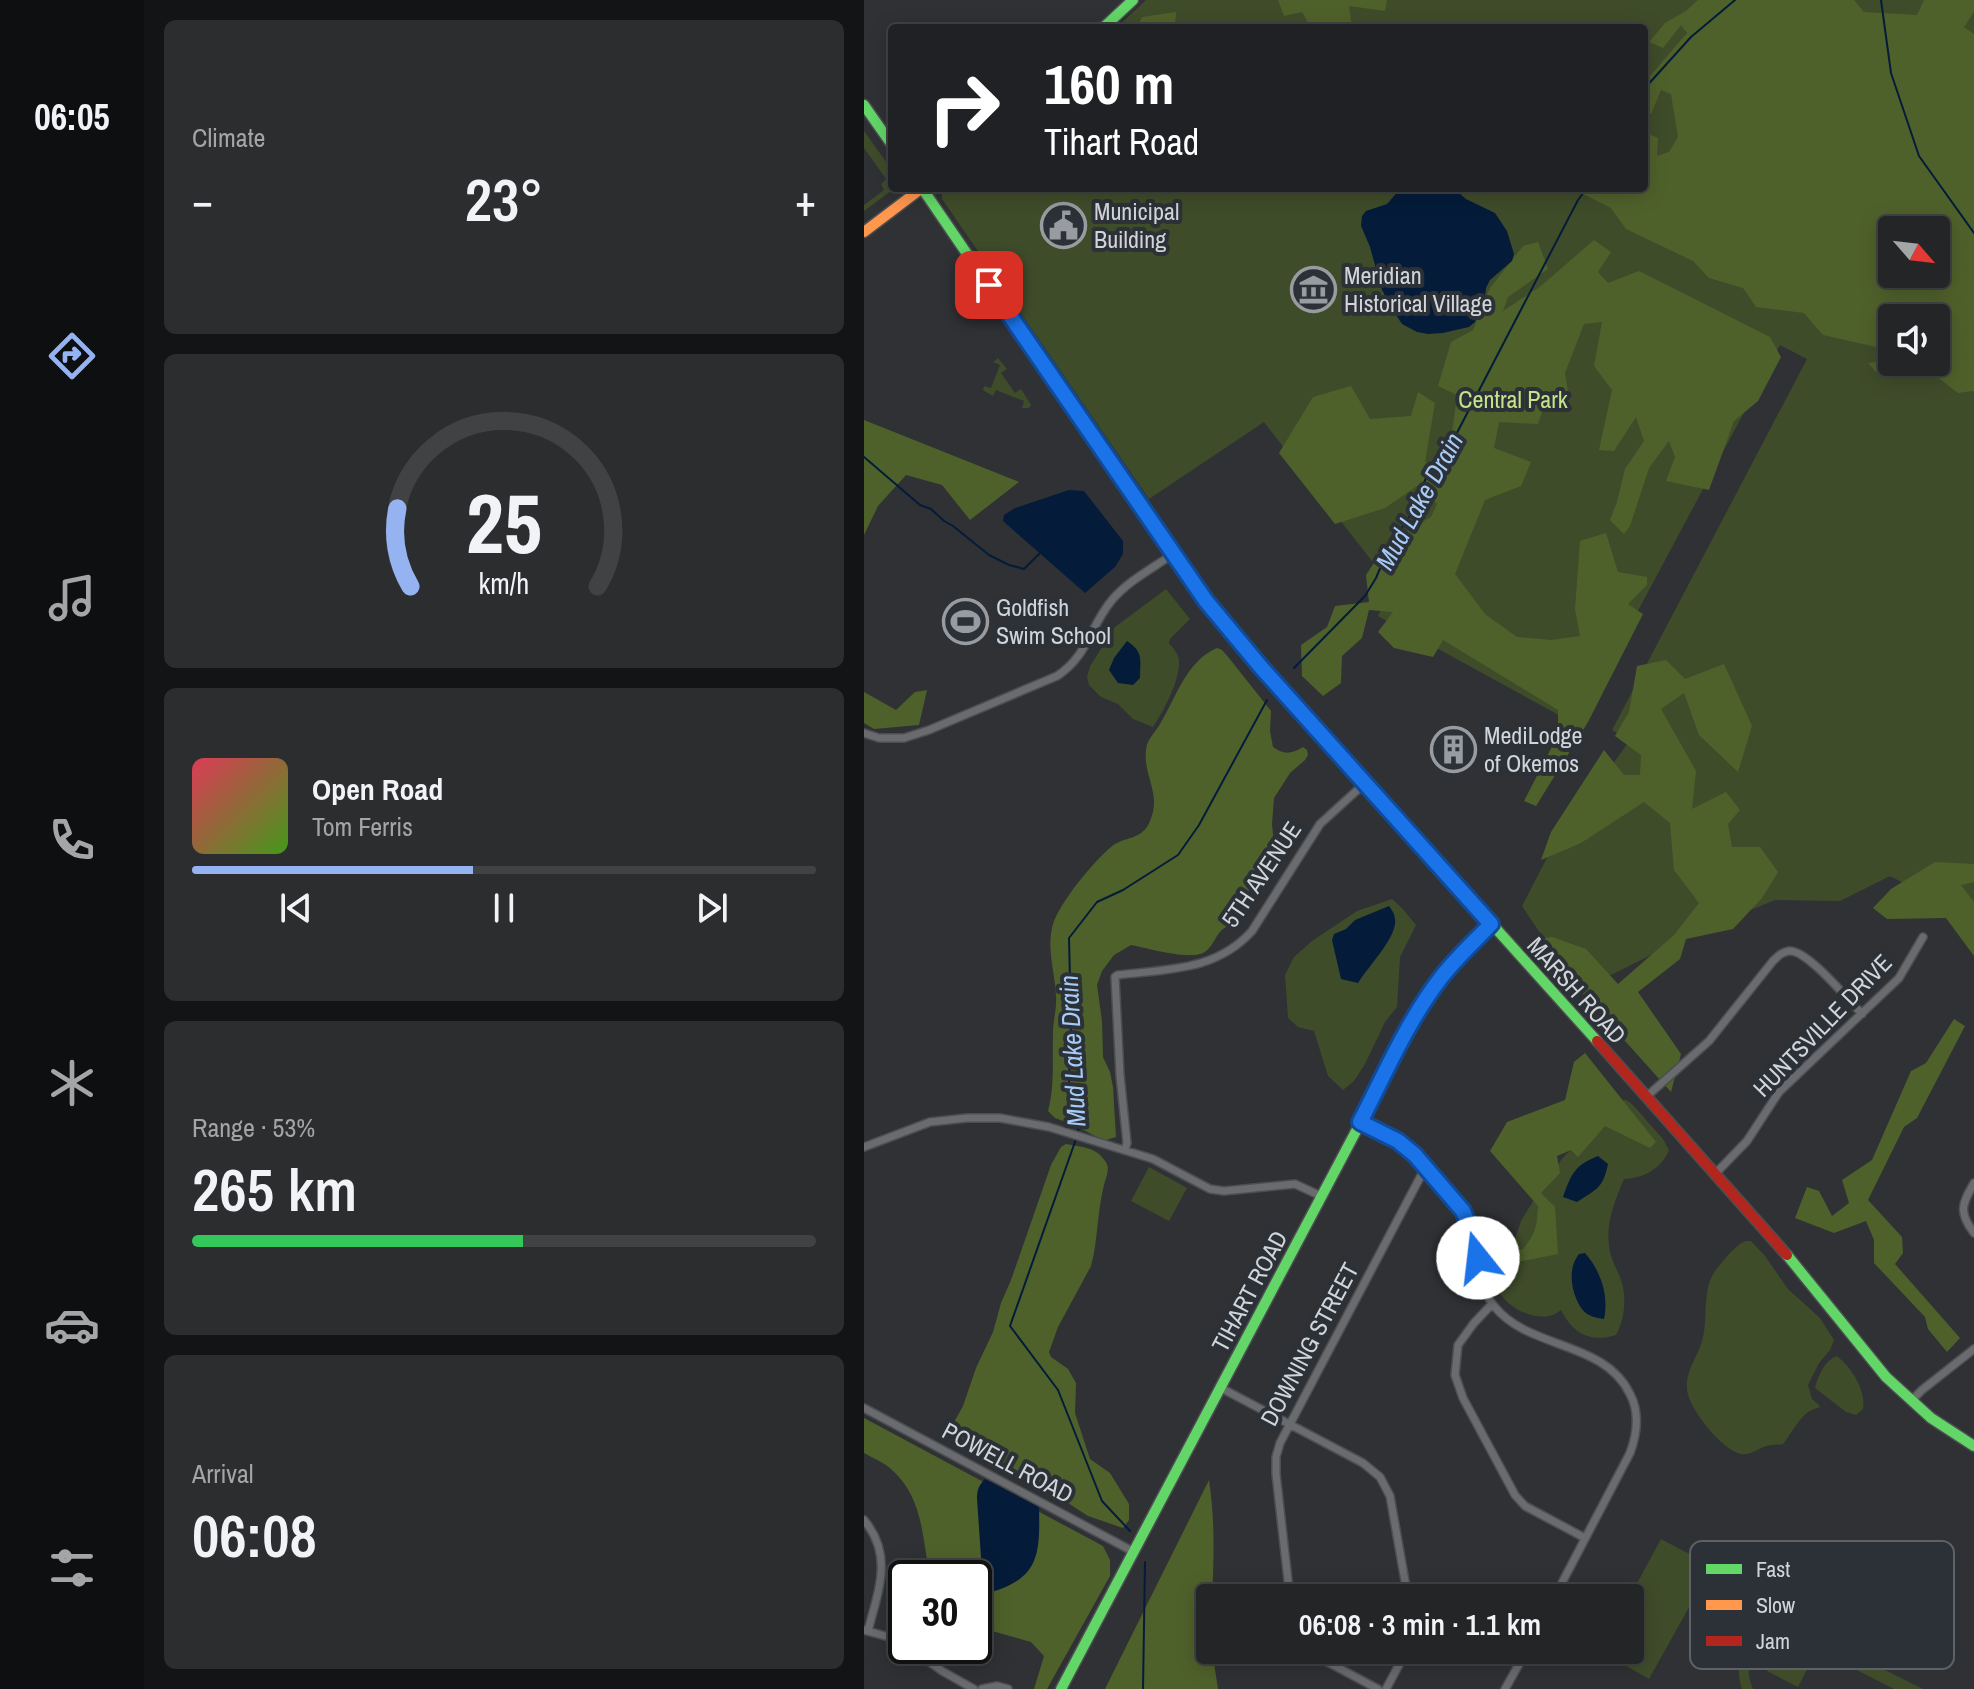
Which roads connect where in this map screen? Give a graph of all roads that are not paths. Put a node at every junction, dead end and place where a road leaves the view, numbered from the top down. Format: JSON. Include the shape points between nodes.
{"nodes":[{"id":1,"x":1133,"y":0,"type":"edge"},
{"id":2,"x":1107,"y":24,"type":"edge"},
{"id":3,"x":864,"y":105,"type":"edge"},
{"id":4,"x":888,"y":139,"type":"edge"},
{"id":5,"x":917,"y":192,"type":"edge"},
{"id":6,"x":925,"y":192,"type":"edge"},
{"id":7,"x":864,"y":232,"type":"edge"},
{"id":8,"x":1173,"y":554,"type":"junction"},
{"id":9,"x":864,"y":733,"type":"edge"},
{"id":10,"x":1365,"y":783,"type":"junction"},
{"id":11,"x":1491,"y":924,"type":"junction"},
{"id":12,"x":1923,"y":937,"type":"dead end"},
{"id":13,"x":1862,"y":1014,"type":"junction"},
{"id":14,"x":1646,"y":1097,"type":"junction"},
{"id":15,"x":1360,"y":1122,"type":"junction"},
{"id":16,"x":864,"y":1147,"type":"edge"},
{"id":17,"x":1125,"y":1150,"type":"junction"},
{"id":18,"x":1425,"y":1168,"type":"junction"},
{"id":19,"x":1715,"y":1174,"type":"junction"},
{"id":20,"x":1974,"y":1183,"type":"edge"},
{"id":21,"x":1321,"y":1196,"type":"junction"},
{"id":22,"x":1974,"y":1233,"type":"edge"},
{"id":23,"x":1492,"y":1304,"type":"junction"},
{"id":24,"x":1974,"y":1349,"type":"edge"},
{"id":25,"x":1221,"y":1388,"type":"junction"},
{"id":26,"x":1911,"y":1401,"type":"junction"},
{"id":27,"x":864,"y":1408,"type":"edge"},
{"id":28,"x":1289,"y":1423,"type":"junction"},
{"id":29,"x":1974,"y":1446,"type":"edge"},
{"id":30,"x":864,"y":1520,"type":"edge"},
{"id":31,"x":1585,"y":1538,"type":"junction"},
{"id":32,"x":1134,"y":1552,"type":"junction"},
{"id":33,"x":1289,"y":1584,"type":"edge"},
{"id":34,"x":1406,"y":1584,"type":"edge"},
{"id":35,"x":1561,"y":1584,"type":"edge"},
{"id":36,"x":866,"y":1631,"type":"edge"},
{"id":37,"x":1331,"y":1664,"type":"edge"},
{"id":38,"x":1399,"y":1664,"type":"edge"},
{"id":39,"x":1519,"y":1664,"type":"edge"},
{"id":40,"x":974,"y":1689,"type":"edge"},
{"id":41,"x":982,"y":1689,"type":"edge"},
{"id":42,"x":1008,"y":1689,"type":"edge"},
{"id":43,"x":1061,"y":1689,"type":"edge"},
{"id":44,"x":1378,"y":1689,"type":"edge"},
{"id":45,"x":1386,"y":1689,"type":"edge"},
{"id":46,"x":1505,"y":1689,"type":"edge"}],
"edges":[{"from":1,"to":2,"type":"main road"},
{"from":3,"to":4,"type":"main road"},
{"from":5,"to":7,"type":"main road"},
{"from":6,"to":8,"type":"main road","name":"MARSH ROAD"},
{"from":8,"to":9,"type":"street","via":[[1117,594],[1081,654],[1057,676],[904,738]]},
{"from":8,"to":10,"type":"main road","name":"MARSH ROAD","via":[[1234,637]]},
{"from":10,"to":11,"type":"main road","name":"MARSH ROAD"},
{"from":10,"to":17,"type":"street","name":"5TH AVENUE","via":[[1320,824],[1238,945],[1195,965],[1115,977]]},
{"from":11,"to":14,"type":"main road","name":"MARSH ROAD"},
{"from":11,"to":15,"type":"main road","name":"TIHART ROAD","via":[[1432,990]]},
{"from":12,"to":13,"type":"street","name":"HUNTSVILLE DRIVE","via":[[1899,978]]},
{"from":13,"to":14,"type":"street","via":[[1808,959],[1785,952],[1709,1041]]},
{"from":13,"to":19,"type":"street","name":"HUNTSVILLE DRIVE","via":[[1783,1087],[1747,1141]]},
{"from":14,"to":19,"type":"main road","name":"MARSH ROAD"},
{"from":15,"to":18,"type":"street","via":[[1403,1145]]},
{"from":15,"to":21,"type":"main road","name":"TIHART ROAD"},
{"from":16,"to":17,"type":"street","via":[[930,1122],[1000,1118]]},
{"from":17,"to":21,"type":"street","via":[[1210,1189],[1295,1184]]},
{"from":18,"to":23,"type":"street","via":[[1471,1227],[1484,1290]]},
{"from":18,"to":28,"type":"street","name":"DOWNING STREET"},
{"from":19,"to":26,"type":"main road","name":"MARSH ROAD"},
{"from":20,"to":22,"type":"street","via":[[1963,1209]]},
{"from":21,"to":25,"type":"main road","name":"TIHART ROAD"},
{"from":23,"to":31,"type":"street","via":[[1458,1345],[1455,1375],[1463,1398],[1515,1495],[1525,1506]]},
{"from":23,"to":31,"type":"street","via":[[1512,1323],[1602,1363],[1623,1381],[1635,1404],[1633,1445]]},
{"from":24,"to":26,"type":"street"},
{"from":25,"to":28,"type":"street"},
{"from":25,"to":32,"type":"main road","name":"TIHART ROAD"},
{"from":26,"to":29,"type":"main road","name":"MARSH ROAD"},
{"from":27,"to":32,"type":"street","name":"POWELL ROAD"},
{"from":28,"to":33,"type":"street","name":"DOWNING STREET","via":[[1276,1466]]},
{"from":28,"to":34,"type":"street","via":[[1363,1463],[1384,1483]]},
{"from":30,"to":36,"type":"street","via":[[881,1549],[881,1574]]},
{"from":31,"to":35,"type":"street"},
{"from":32,"to":43,"type":"main road","name":"TIHART ROAD"},
{"from":36,"to":40,"type":"street","via":[[910,1648]]},
{"from":37,"to":44,"type":"street"},
{"from":38,"to":45,"type":"street"},
{"from":39,"to":46,"type":"street"},
{"from":41,"to":42,"type":"street"}]}
